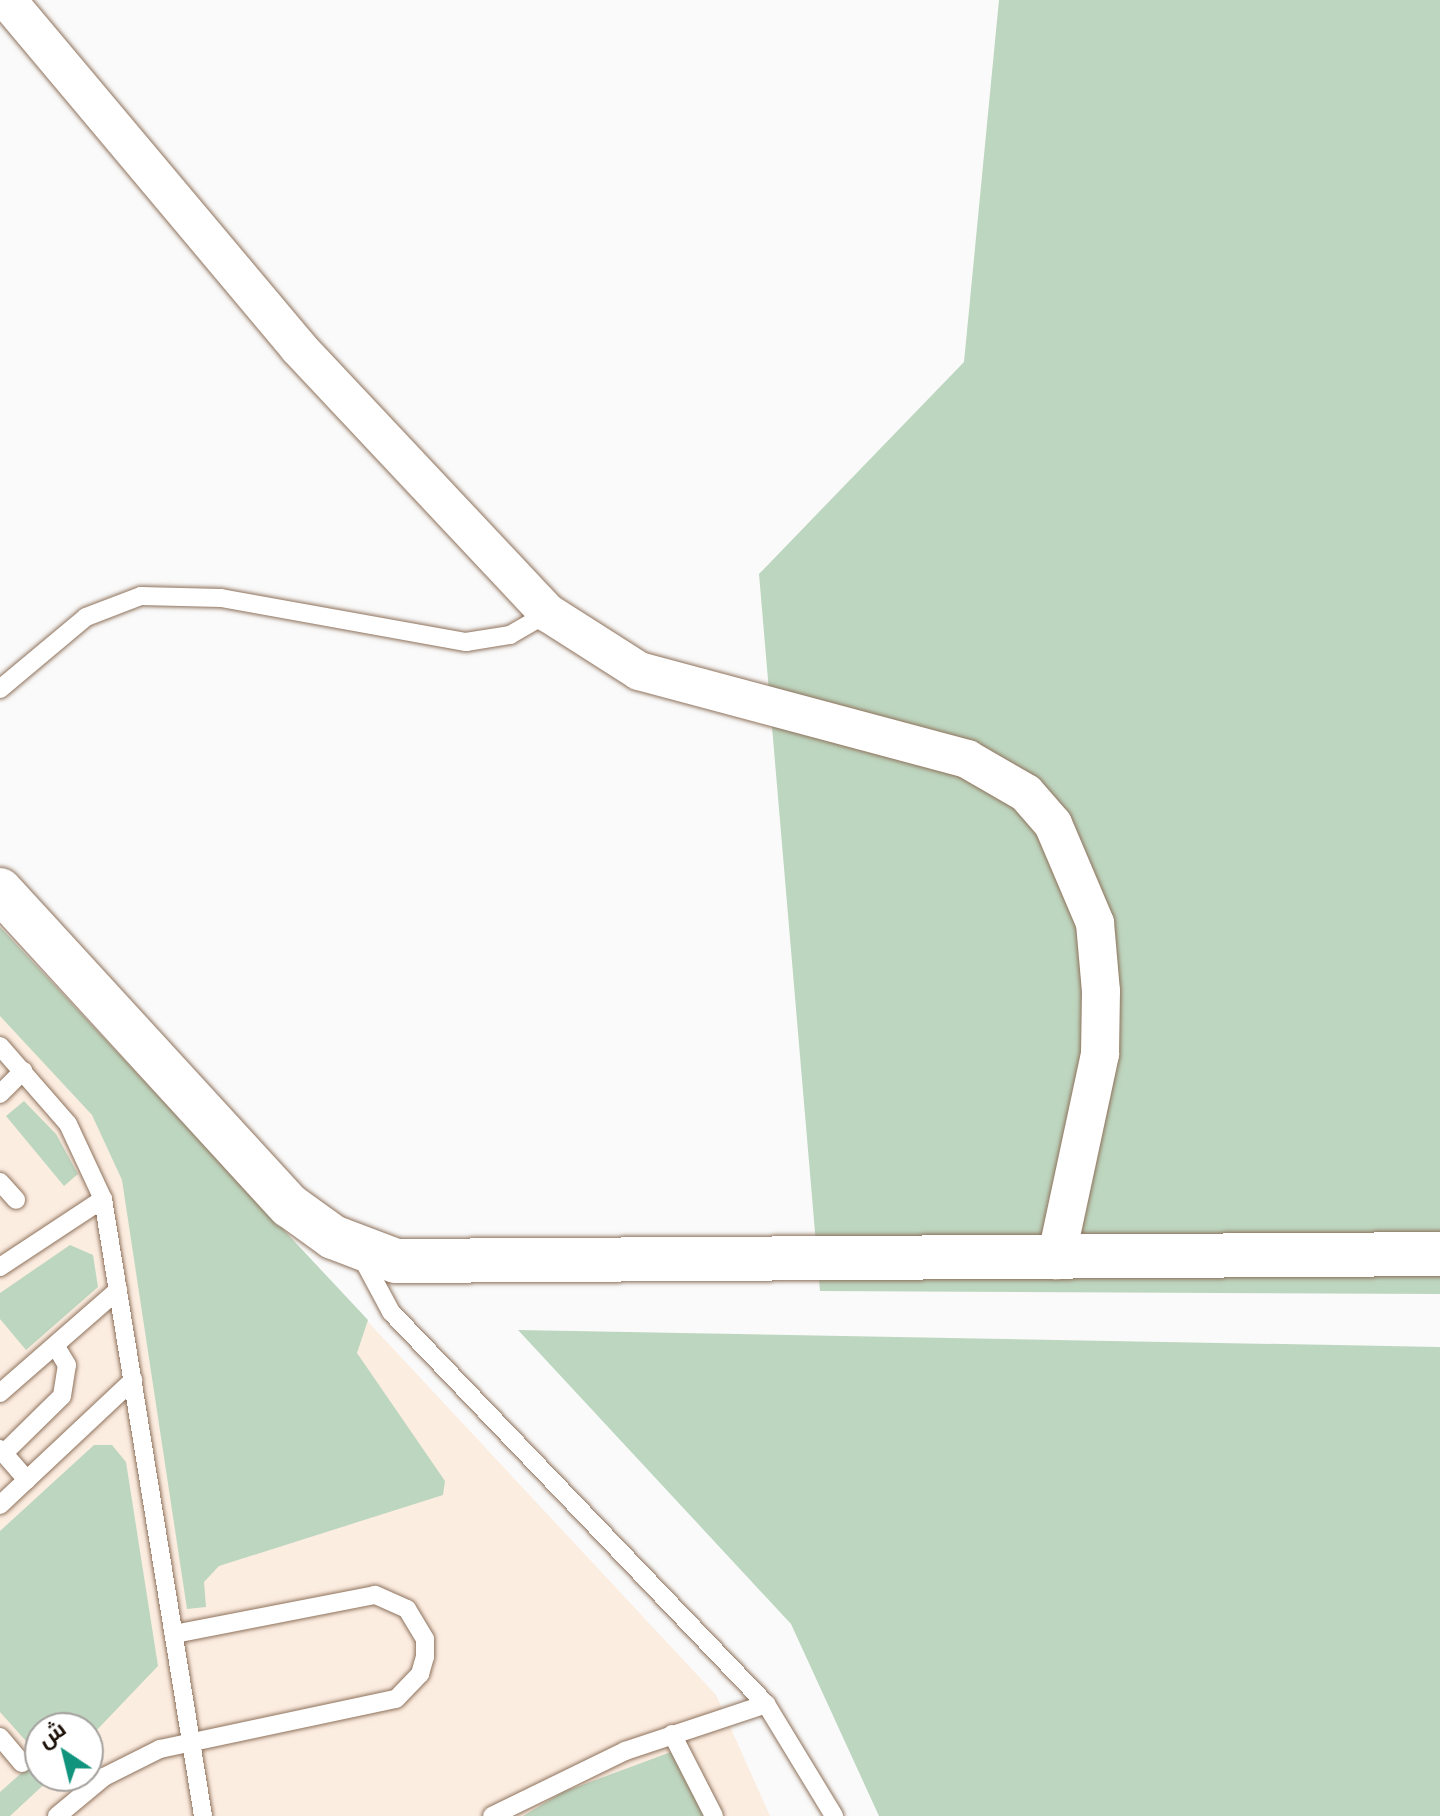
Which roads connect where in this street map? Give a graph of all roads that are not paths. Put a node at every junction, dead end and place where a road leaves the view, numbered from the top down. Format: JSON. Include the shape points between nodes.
{"nodes":[{"id":1,"x":7,"y":0,"type":"edge"},
{"id":2,"x":548,"y":613,"type":"junction"},
{"id":3,"x":0,"y":689,"type":"edge"},
{"id":4,"x":0,"y":890,"type":"edge"},
{"id":5,"x":0,"y":1046,"type":"edge"},
{"id":6,"x":23,"y":1071,"type":"junction"},
{"id":7,"x":0,"y":1094,"type":"edge"},
{"id":8,"x":0,"y":1182,"type":"edge"},
{"id":9,"x":103,"y":1199,"type":"junction"},
{"id":10,"x":16,"y":1200,"type":"dead end"},
{"id":11,"x":357,"y":1249,"type":"junction"},
{"id":12,"x":1440,"y":1254,"type":"edge"},
{"id":13,"x":1056,"y":1260,"type":"junction"},
{"id":14,"x":0,"y":1267,"type":"edge"},
{"id":15,"x":118,"y":1290,"type":"junction"},
{"id":16,"x":55,"y":1345,"type":"junction"},
{"id":17,"x":133,"y":1380,"type":"junction"},
{"id":18,"x":0,"y":1393,"type":"edge"},
{"id":19,"x":2,"y":1451,"type":"edge"},
{"id":20,"x":15,"y":1485,"type":"edge"},
{"id":21,"x":0,"y":1505,"type":"edge"},
{"id":22,"x":174,"y":1634,"type":"junction"},
{"id":23,"x":766,"y":1704,"type":"junction"},
{"id":24,"x":672,"y":1734,"type":"junction"},
{"id":25,"x":0,"y":1737,"type":"edge"},
{"id":26,"x":191,"y":1740,"type":"junction"},
{"id":27,"x":22,"y":1763,"type":"dead end"},
{"id":28,"x":57,"y":1816,"type":"edge"},
{"id":29,"x":203,"y":1816,"type":"edge"},
{"id":30,"x":492,"y":1816,"type":"edge"},
{"id":31,"x":714,"y":1816,"type":"edge"},
{"id":32,"x":834,"y":1816,"type":"edge"}],
"edges":[{"from":1,"to":2,"type":"street","via":[[298,347]]},
{"from":2,"to":3,"type":"lane","via":[[510,635],[466,642],[221,598],[141,596],[86,617]]},
{"from":2,"to":13,"type":"street","via":[[639,671],[967,759],[1026,793],[1053,824],[1095,923],[1101,991],[1100,1054]]},
{"from":4,"to":11,"type":"street","via":[[290,1206]]},
{"from":5,"to":6,"type":"lane"},
{"from":6,"to":7,"type":"lane"},
{"from":6,"to":9,"type":"lane","via":[[68,1124]]},
{"from":8,"to":10,"type":"lane"},
{"from":9,"to":14,"type":"lane"},
{"from":9,"to":15,"type":"lane"},
{"from":11,"to":13,"type":"street","via":[[436,1266]]},
{"from":11,"to":23,"type":"lane","via":[[391,1312]]},
{"from":12,"to":13,"type":"street"},
{"from":15,"to":16,"type":"lane"},
{"from":15,"to":17,"type":"lane"},
{"from":16,"to":18,"type":"lane"},
{"from":16,"to":19,"type":"lane","via":[[67,1365],[67,1387]]},
{"from":17,"to":20,"type":"lane"},
{"from":17,"to":22,"type":"lane"},
{"from":19,"to":20,"type":"lane"},
{"from":20,"to":21,"type":"lane"},
{"from":22,"to":26,"type":"lane"},
{"from":22,"to":26,"type":"lane","via":[[375,1595],[407,1609],[425,1639],[420,1674],[396,1699]]},
{"from":23,"to":24,"type":"lane"},
{"from":23,"to":32,"type":"lane"},
{"from":24,"to":30,"type":"lane"},
{"from":24,"to":31,"type":"lane"},
{"from":25,"to":27,"type":"lane"},
{"from":26,"to":28,"type":"lane","via":[[131,1761]]},
{"from":26,"to":29,"type":"lane"}]}
